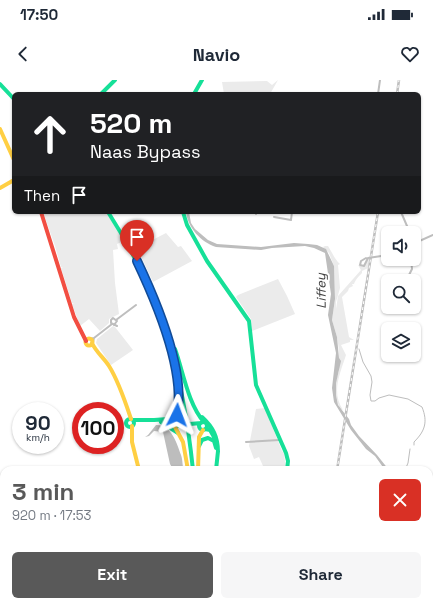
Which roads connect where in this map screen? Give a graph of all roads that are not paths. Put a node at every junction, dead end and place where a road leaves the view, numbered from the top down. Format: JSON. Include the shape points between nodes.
{"nodes":[{"id":1,"x":0,"y":80,"type":"edge"},
{"id":2,"x":115,"y":80,"type":"edge"},
{"id":3,"x":202,"y":80,"type":"edge"},
{"id":4,"x":380,"y":80,"type":"edge"},
{"id":5,"x":0,"y":84,"type":"edge"},
{"id":6,"x":103,"y":92,"type":"edge"},
{"id":7,"x":195,"y":92,"type":"edge"},
{"id":8,"x":378,"y":92,"type":"edge"},
{"id":9,"x":12,"y":93,"type":"edge"},
{"id":10,"x":12,"y":97,"type":"edge"},
{"id":11,"x":0,"y":130,"type":"edge"},
{"id":12,"x":12,"y":156,"type":"edge"},
{"id":13,"x":12,"y":181,"type":"edge"},
{"id":14,"x":0,"y":188,"type":"edge"},
{"id":15,"x":41,"y":214,"type":"edge"},
{"id":16,"x":109,"y":214,"type":"edge"},
{"id":17,"x":113,"y":214,"type":"edge"},
{"id":18,"x":184,"y":214,"type":"edge"},
{"id":19,"x":292,"y":214,"type":"edge"},
{"id":20,"x":402,"y":214,"type":"edge"},
{"id":21,"x":274,"y":217,"type":"dead end"},
{"id":22,"x":407,"y":226,"type":"edge"},
{"id":23,"x":433,"y":235,"type":"edge"},
{"id":24,"x":421,"y":239,"type":"edge"},
{"id":25,"x":381,"y":256,"type":"edge"},
{"id":26,"x":368,"y":258,"type":"junction"},
{"id":27,"x":136,"y":305,"type":"dead end"},
{"id":28,"x":164,"y":326,"type":"junction"},
{"id":29,"x":90,"y":341,"type":"junction"},
{"id":30,"x":173,"y":345,"type":"junction"},
{"id":31,"x":179,"y":398,"type":"junction"},
{"id":32,"x":192,"y":402,"type":"junction"},
{"id":33,"x":154,"y":420,"type":"junction"},
{"id":34,"x":161,"y":422,"type":"junction"},
{"id":35,"x":177,"y":423,"type":"junction"},
{"id":36,"x":131,"y":424,"type":"junction"},
{"id":37,"x":203,"y":426,"type":"junction"},
{"id":38,"x":279,"y":440,"type":"junction"},
{"id":39,"x":246,"y":442,"type":"dead end"},
{"id":40,"x":184,"y":443,"type":"junction"},
{"id":41,"x":198,"y":450,"type":"junction"},
{"id":42,"x":217,"y":452,"type":"junction"},
{"id":43,"x":138,"y":466,"type":"edge"},
{"id":44,"x":187,"y":466,"type":"edge"},
{"id":45,"x":195,"y":466,"type":"edge"},
{"id":46,"x":196,"y":466,"type":"edge"},
{"id":47,"x":196,"y":466,"type":"edge"},
{"id":48,"x":216,"y":466,"type":"edge"},
{"id":49,"x":287,"y":466,"type":"edge"}],
"edges":[{"from":1,"to":9,"type":"main road"},
{"from":2,"to":6,"type":"main road"},
{"from":3,"to":7,"type":"main road"},
{"from":4,"to":8,"type":"street"},
{"from":5,"to":10,"type":"main road"},
{"from":11,"to":12,"type":"main road"},
{"from":13,"to":14,"type":"main road"},
{"from":15,"to":29,"type":"main road","via":[[74,317]]},
{"from":16,"to":28,"type":"main road","via":[[137,261]]},
{"from":17,"to":30,"type":"main road","via":[[140,260],[158,300]]},
{"from":18,"to":38,"type":"main road","via":[[189,230],[204,251],[207,261],[249,321],[256,385]]},
{"from":19,"to":21,"type":"street","via":[[291,220]]},
{"from":20,"to":22,"type":"street"},
{"from":23,"to":24,"type":"street"},
{"from":25,"to":26,"type":"street"},
{"from":26,"to":26,"type":"street","via":[[360,261],[360,265],[364,266]]},
{"from":27,"to":29,"type":"street"},
{"from":28,"to":31,"type":"main road"},
{"from":28,"to":45,"type":"main road","via":[[184,403]]},
{"from":29,"to":36,"type":"main road","via":[[118,381]]},
{"from":30,"to":32,"type":"main road"},
{"from":30,"to":46,"type":"main road","via":[[189,410]]},
{"from":31,"to":33,"type":"main road","via":[[172,418]]},
{"from":31,"to":35,"type":"main road"},
{"from":32,"to":37,"type":"main road"},
{"from":32,"to":42,"type":"main road","via":[[216,432]]},
{"from":33,"to":35,"type":"main road"},
{"from":33,"to":36,"type":"main road"},
{"from":34,"to":35,"type":"main road"},
{"from":34,"to":36,"type":"main road","via":[[141,421]]},
{"from":34,"to":40,"type":"main road","via":[[176,430]]},
{"from":35,"to":37,"type":"main road"},
{"from":35,"to":40,"type":"main road"},
{"from":36,"to":43,"type":"main road"},
{"from":37,"to":41,"type":"main road"},
{"from":37,"to":42,"type":"main road","via":[[216,438]]},
{"from":38,"to":39,"type":"street"},
{"from":38,"to":49,"type":"main road","via":[[287,457]]},
{"from":40,"to":44,"type":"main road"},
{"from":41,"to":42,"type":"main road","via":[[202,440],[208,438],[213,439]]},
{"from":41,"to":47,"type":"main road"},
{"from":42,"to":48,"type":"main road"}]}
